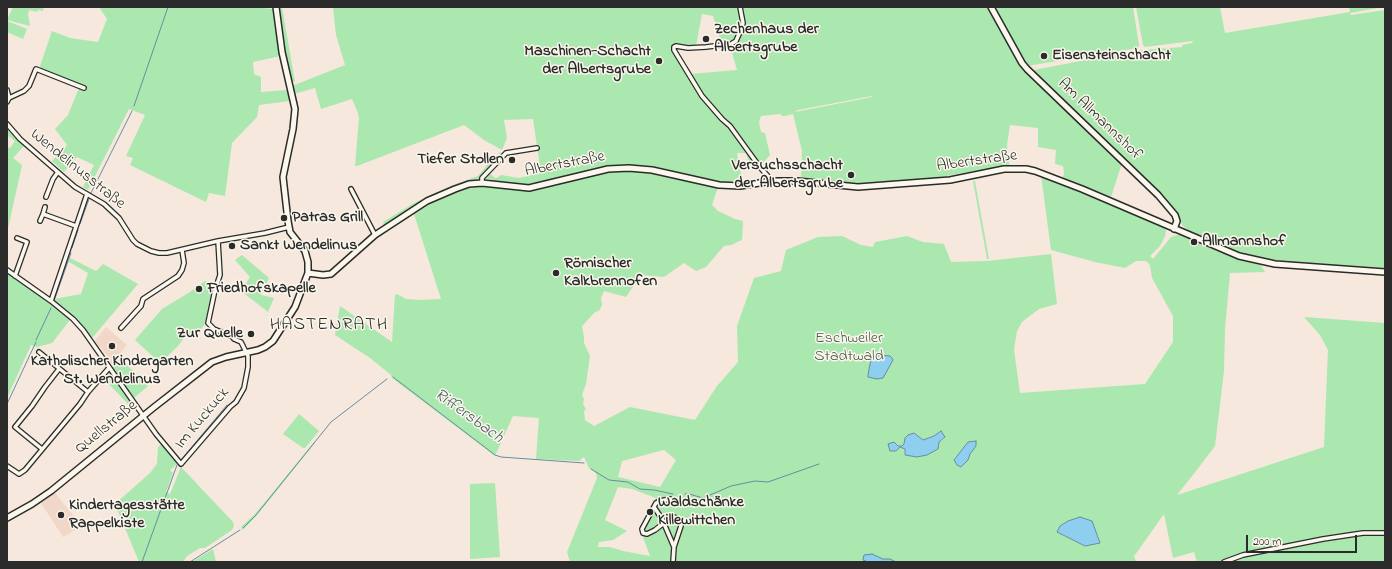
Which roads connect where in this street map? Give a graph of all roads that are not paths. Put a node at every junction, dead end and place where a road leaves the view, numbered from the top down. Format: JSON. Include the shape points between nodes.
{"nodes":[{"id":1,"x":276,"y":7,"type":"edge"},
{"id":2,"x":740,"y":7,"type":"edge"},
{"id":3,"x":991,"y":7,"type":"edge"},
{"id":4,"x":84,"y":88,"type":"dead end"},
{"id":5,"x":7,"y":90,"type":"edge"},
{"id":6,"x":8,"y":100,"type":"edge"},
{"id":7,"x":7,"y":124,"type":"edge"},
{"id":8,"x":538,"y":148,"type":"dead end"},
{"id":9,"x":58,"y":172,"type":"junction"},
{"id":10,"x":772,"y":181,"type":"junction"},
{"id":11,"x":482,"y":183,"type":"junction"},
{"id":12,"x":351,"y":189,"type":"dead end"},
{"id":13,"x":87,"y":194,"type":"junction"},
{"id":14,"x":46,"y":197,"type":"dead end"},
{"id":15,"x":45,"y":207,"type":"dead end"},
{"id":16,"x":43,"y":214,"type":"junction"},
{"id":17,"x":40,"y":221,"type":"dead end"},
{"id":18,"x":76,"y":226,"type":"junction"},
{"id":19,"x":289,"y":227,"type":"junction"},
{"id":20,"x":1174,"y":229,"type":"junction"},
{"id":21,"x":375,"y":235,"type":"junction"},
{"id":22,"x":17,"y":238,"type":"dead end"},
{"id":23,"x":218,"y":241,"type":"junction"},
{"id":24,"x":182,"y":250,"type":"junction"},
{"id":25,"x":7,"y":270,"type":"edge"},
{"id":26,"x":1385,"y":272,"type":"edge"},
{"id":27,"x":308,"y":273,"type":"junction"},
{"id":28,"x":15,"y":276,"type":"junction"},
{"id":29,"x":51,"y":300,"type":"junction"},
{"id":30,"x":121,"y":328,"type":"dead end"},
{"id":31,"x":39,"y":352,"type":"dead end"},
{"id":32,"x":247,"y":352,"type":"junction"},
{"id":33,"x":109,"y":368,"type":"junction"},
{"id":34,"x":60,"y":369,"type":"junction"},
{"id":35,"x":88,"y":392,"type":"junction"},
{"id":36,"x":143,"y":416,"type":"junction"},
{"id":37,"x":42,"y":449,"type":"junction"},
{"id":38,"x":7,"y":466,"type":"edge"},
{"id":39,"x":670,"y":499,"type":"dead end"},
{"id":40,"x":654,"y":507,"type":"junction"},
{"id":41,"x":7,"y":518,"type":"edge"},
{"id":42,"x":664,"y":523,"type":"junction"},
{"id":43,"x":1385,"y":532,"type":"edge"},
{"id":44,"x":674,"y":547,"type":"junction"},
{"id":45,"x":673,"y":562,"type":"edge"},
{"id":46,"x":1224,"y":562,"type":"edge"}],
"edges":[{"from":1,"to":19,"type":"main road","via":[[294,109],[283,178]]},
{"from":2,"to":10,"type":"street","via":[[743,23],[736,41],[706,47],[676,46],[674,50],[702,96],[730,126]]},
{"from":3,"to":20,"type":"main road","name":"Am Allmannshof","via":[[1022,63],[1158,194],[1175,215],[1177,221]]},
{"from":4,"to":6,"type":"street","via":[[36,69],[29,86]]},
{"from":5,"to":6,"type":"street"},
{"from":7,"to":9,"type":"street","name":"Wendelinusstraße","via":[[20,140]]},
{"from":8,"to":11,"type":"street","via":[[506,153],[482,178]]},
{"from":9,"to":13,"type":"street","name":"Wendelinusstraße"},
{"from":9,"to":14,"type":"street"},
{"from":10,"to":11,"type":"main road","name":"Albertstraße","via":[[740,186],[719,185],[652,170],[629,168],[608,169],[529,188]]},
{"from":10,"to":20,"type":"main road","name":"Albertstraße","via":[[858,187],[950,180],[1004,169],[1026,169],[1082,189]]},
{"from":11,"to":21,"type":"main road","name":"Albertstraße","via":[[469,184],[427,201]]},
{"from":12,"to":21,"type":"street"},
{"from":13,"to":18,"type":"street"},
{"from":13,"to":24,"type":"street","name":"Wendelinusstraße","via":[[104,204],[118,218],[137,244],[159,253],[168,254]]},
{"from":15,"to":16,"type":"street"},
{"from":16,"to":17,"type":"street"},
{"from":16,"to":18,"type":"street"},
{"from":18,"to":29,"type":"street"},
{"from":19,"to":23,"type":"street","name":"Wendelinusstraße"},
{"from":19,"to":27,"type":"main road","via":[[307,257]]},
{"from":20,"to":26,"type":"main road","name":"Albertstraße","via":[[1251,260]]},
{"from":21,"to":27,"type":"main road","name":"Albertstraße","via":[[331,274]]},
{"from":22,"to":28,"type":"street","via":[[29,242]]},
{"from":23,"to":24,"type":"street","name":"Wendelinusstraße"},
{"from":23,"to":32,"type":"street","via":[[220,275],[208,323],[214,329],[241,342]]},
{"from":24,"to":30,"type":"street","via":[[184,263],[178,276],[143,299],[141,306]]},
{"from":25,"to":28,"type":"street"},
{"from":27,"to":32,"type":"main road","name":"Quellstraße","via":[[295,307],[273,341],[265,347]]},
{"from":28,"to":29,"type":"street"},
{"from":29,"to":33,"type":"street","via":[[74,319]]},
{"from":31,"to":34,"type":"street"},
{"from":32,"to":36,"type":"main road","name":"Quellstraße","via":[[212,362]]},
{"from":32,"to":36,"type":"street","name":"Im Kuckuck","via":[[246,379],[236,402],[181,464]]},
{"from":33,"to":35,"type":"street"},
{"from":33,"to":36,"type":"street"},
{"from":34,"to":35,"type":"street"},
{"from":34,"to":37,"type":"street","via":[[15,427]]},
{"from":35,"to":37,"type":"street"},
{"from":36,"to":41,"type":"main road","name":"Quellstraße","via":[[38,500]]},
{"from":37,"to":38,"type":"street","via":[[19,474]]},
{"from":39,"to":40,"type":"street","via":[[660,501]]},
{"from":40,"to":42,"type":"street"},
{"from":40,"to":42,"type":"street","via":[[642,528],[643,533],[650,533]]},
{"from":42,"to":44,"type":"street"},
{"from":42,"to":44,"type":"street","via":[[674,517],[680,520],[681,526]]},
{"from":43,"to":46,"type":"street","via":[[1323,539],[1243,555]]},
{"from":44,"to":45,"type":"street"}]}
